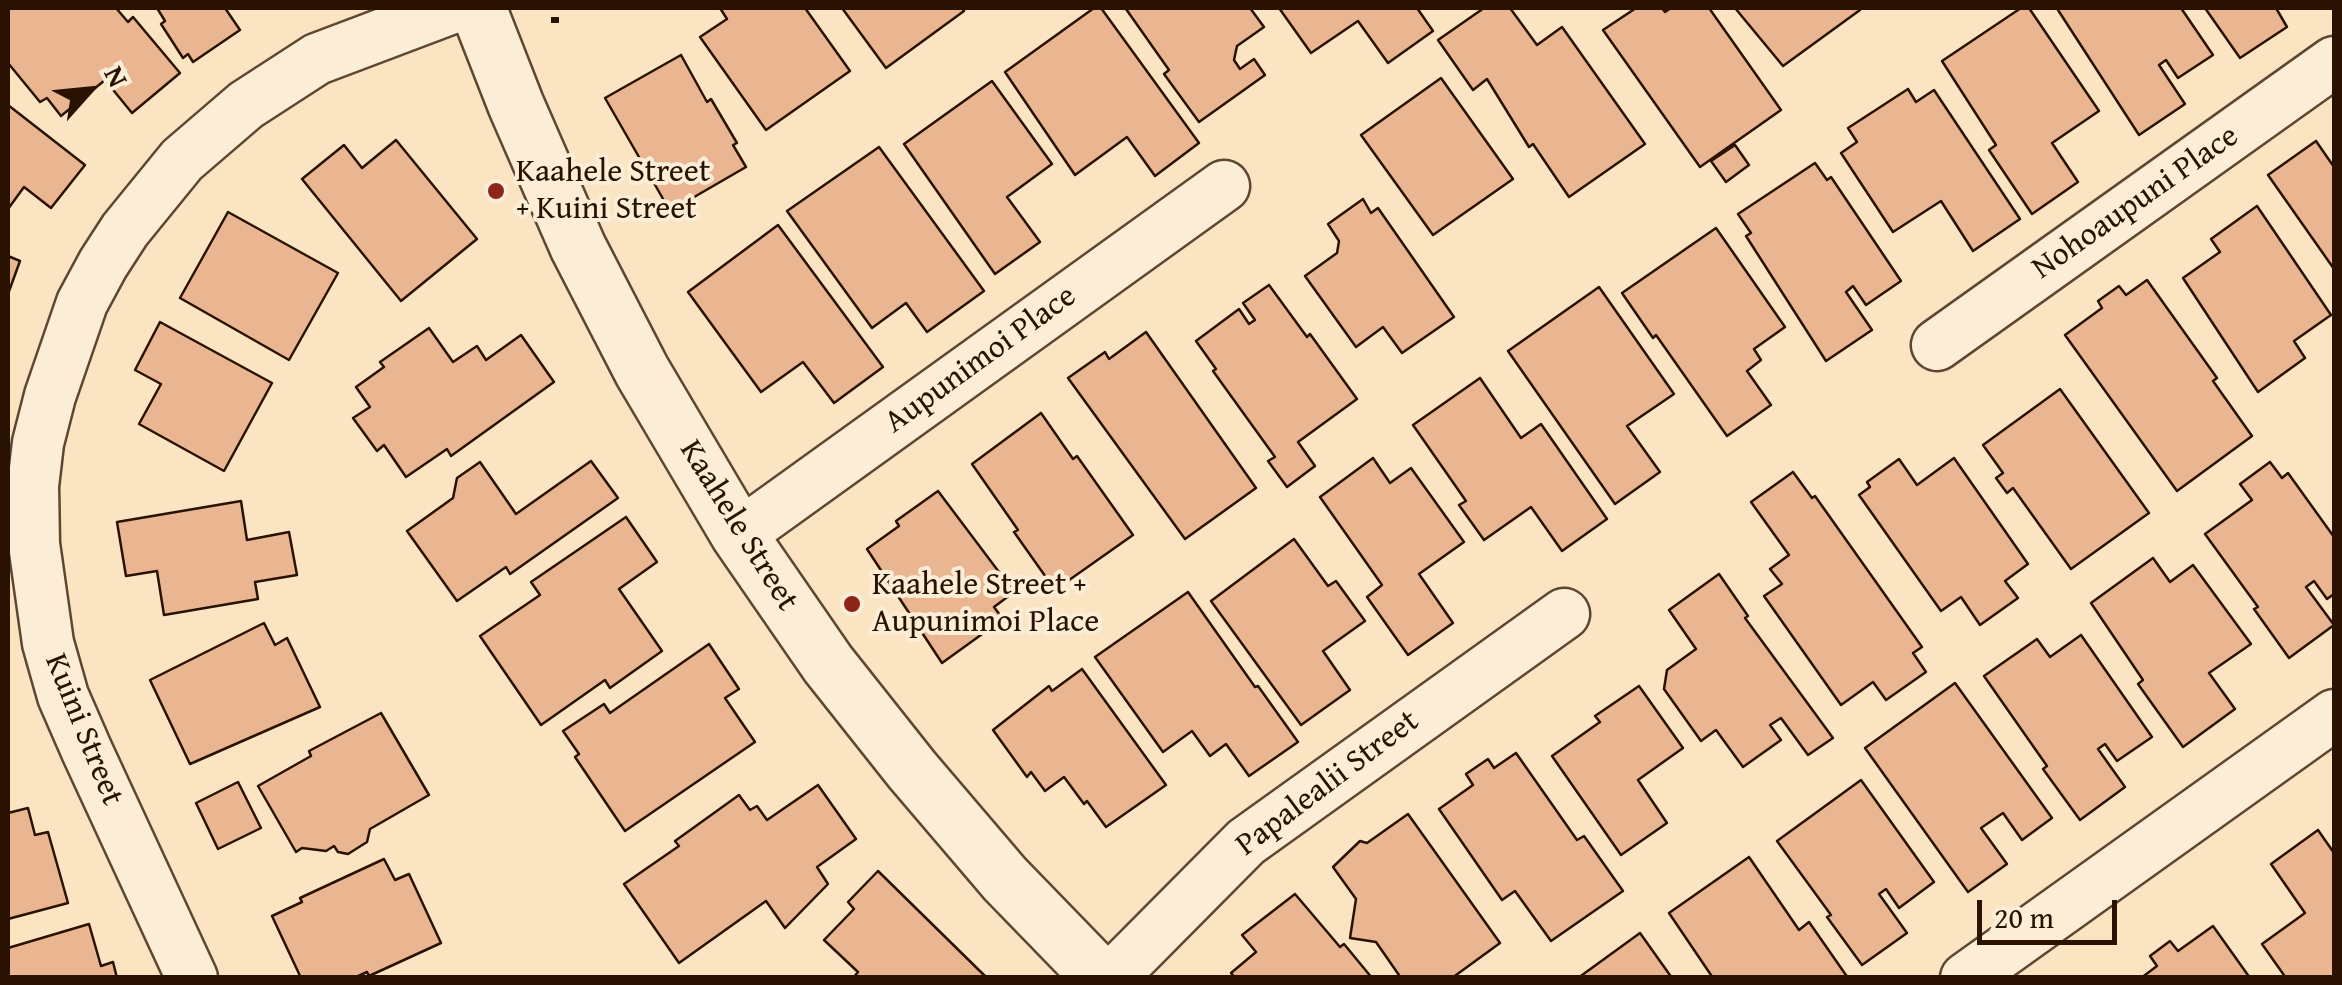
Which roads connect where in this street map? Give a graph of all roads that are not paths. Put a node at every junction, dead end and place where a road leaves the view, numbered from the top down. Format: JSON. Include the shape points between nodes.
{"nodes":[{"id":1,"x":452,"y":8,"type":"edge"},
{"id":2,"x":478,"y":8,"type":"edge"},
{"id":3,"x":2334,"y":62,"type":"edge"},
{"id":4,"x":1224,"y":186,"type":"dead end"},
{"id":5,"x":1938,"y":344,"type":"dead end"},
{"id":6,"x":739,"y":534,"type":"junction"},
{"id":7,"x":1564,"y":614,"type":"dead end"},
{"id":8,"x":2334,"y":715,"type":"edge"},
{"id":9,"x":192,"y":978,"type":"edge"},
{"id":10,"x":1101,"y":978,"type":"edge"},
{"id":11,"x":1111,"y":978,"type":"edge"},
{"id":12,"x":1966,"y":978,"type":"edge"}],
"edges":[{"from":1,"to":9,"type":"street","name":"Kuini Street","via":[[316,60],[246,105],[182,160],[103,264],[50,396],[33,486],[48,643],[75,724]]},
{"from":2,"to":6,"type":"street","name":"Kaahele Street","via":[[578,247],[642,372]]},
{"from":3,"to":5,"type":"street","name":"Nohoaupuni Place"},
{"from":4,"to":6,"type":"street","name":"Aupunimoi Place"},
{"from":6,"to":10,"type":"street","name":"Kaahele Street","via":[[828,664],[912,770]]},
{"from":7,"to":11,"type":"street","name":"Papalealii Street","via":[[1246,842]]},
{"from":8,"to":12,"type":"street"}]}
